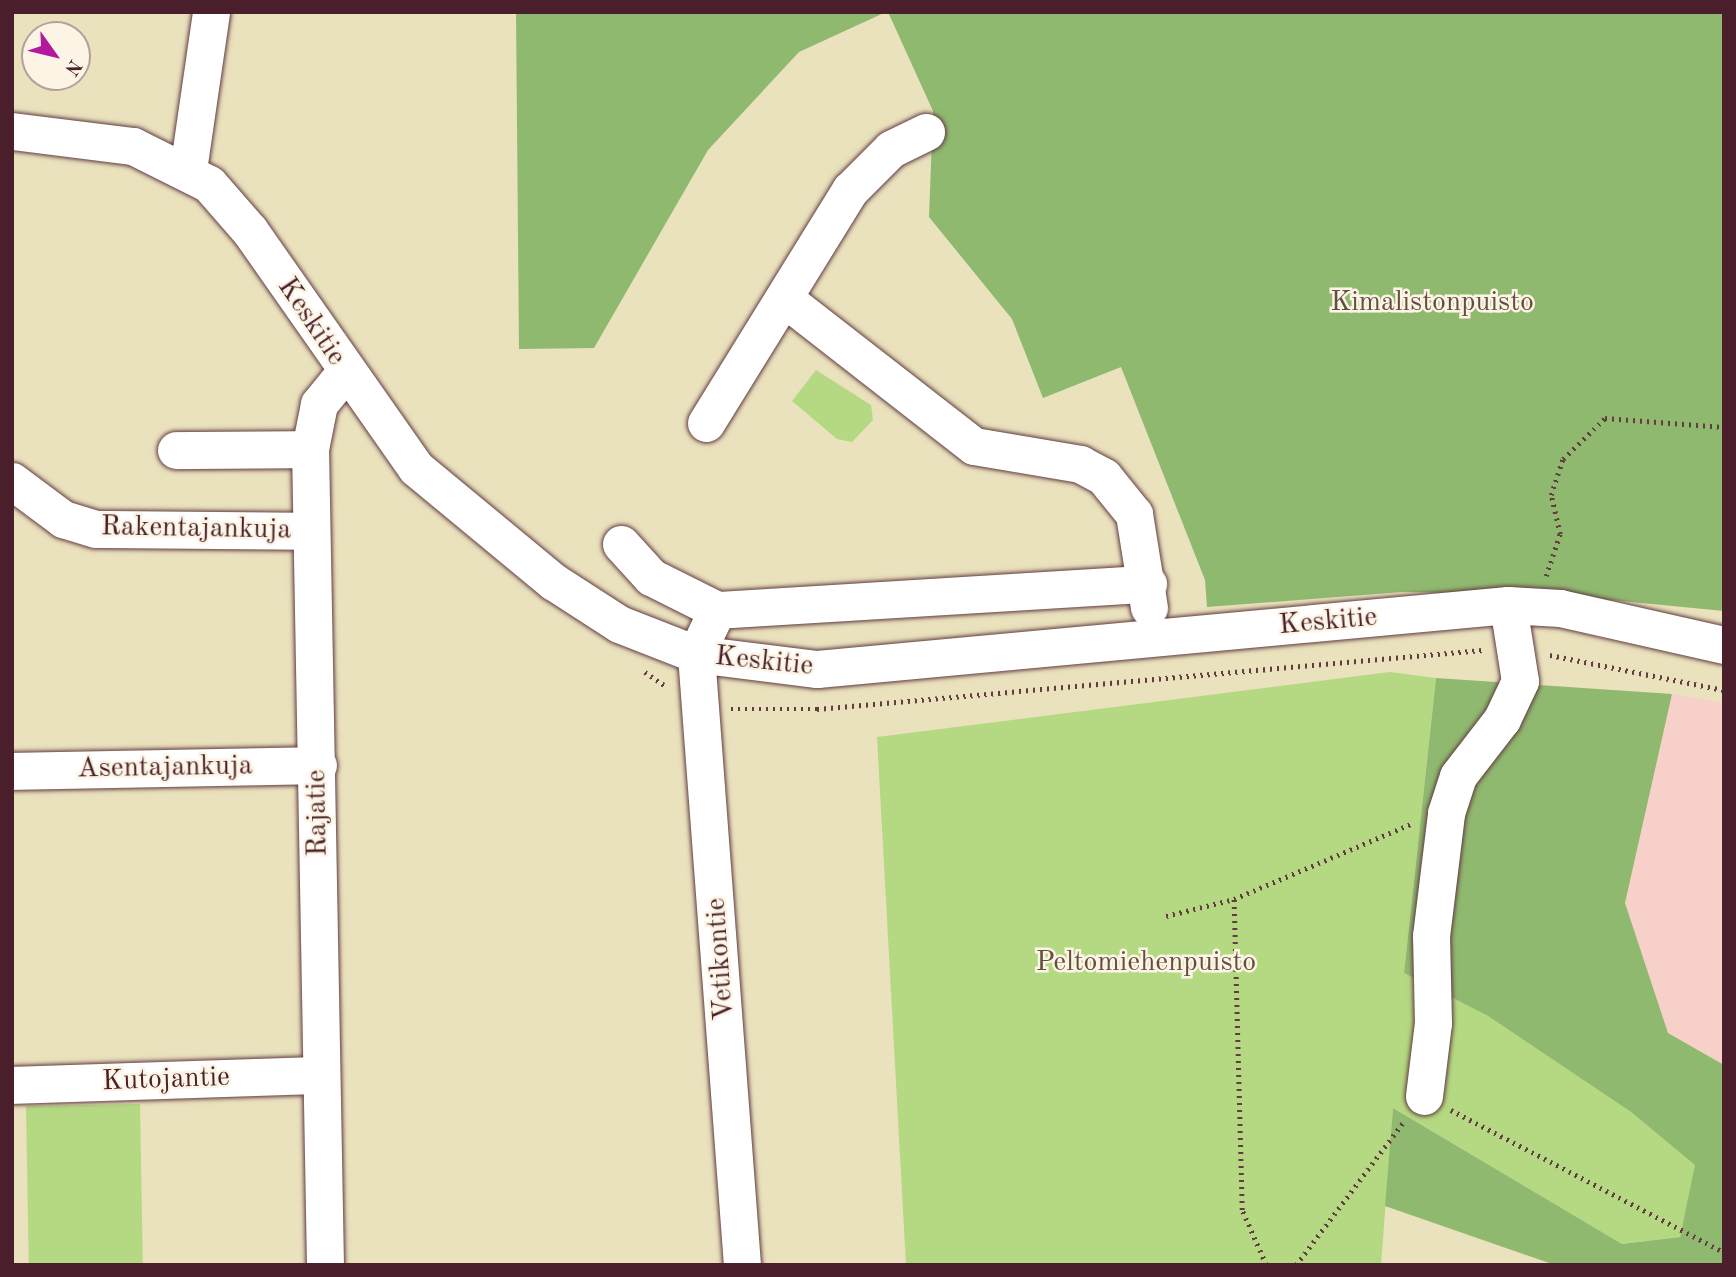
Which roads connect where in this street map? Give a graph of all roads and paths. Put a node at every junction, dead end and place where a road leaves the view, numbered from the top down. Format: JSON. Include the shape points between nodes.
{"nodes":[{"id":1,"x":211,"y":12,"type":"edge"},
{"id":2,"x":12,"y":131,"type":"edge"},
{"id":3,"x":926,"y":132,"type":"dead end"},
{"id":4,"x":188,"y":170,"type":"junction"},
{"id":5,"x":785,"y":299,"type":"junction"},
{"id":6,"x":345,"y":372,"type":"junction"},
{"id":7,"x":706,"y":423,"type":"dead end"},
{"id":8,"x":1724,"y":426,"type":"edge"},
{"id":9,"x":310,"y":449,"type":"junction"},
{"id":10,"x":176,"y":450,"type":"dead end"},
{"id":11,"x":12,"y":481,"type":"edge"},
{"id":12,"x":310,"y":531,"type":"junction"},
{"id":13,"x":621,"y":544,"type":"dead end"},
{"id":14,"x":1147,"y":584,"type":"junction"},
{"id":15,"x":1522,"y":606,"type":"junction"},
{"id":16,"x":717,"y":610,"type":"junction"},
{"id":17,"x":1150,"y":637,"type":"junction"},
{"id":18,"x":1724,"y":645,"type":"edge"},
{"id":19,"x":1513,"y":649,"type":"junction"},
{"id":20,"x":696,"y":654,"type":"junction"},
{"id":21,"x":636,"y":665,"type":"dead end"},
{"id":22,"x":1724,"y":690,"type":"edge"},
{"id":23,"x":703,"y":704,"type":"junction"},
{"id":24,"x":318,"y":765,"type":"junction"},
{"id":25,"x":12,"y":771,"type":"edge"},
{"id":26,"x":1446,"y":813,"type":"junction"},
{"id":27,"x":1234,"y":899,"type":"junction"},
{"id":28,"x":1166,"y":916,"type":"dead end"},
{"id":29,"x":321,"y":1075,"type":"junction"},
{"id":30,"x":12,"y":1084,"type":"edge"},
{"id":31,"x":1424,"y":1096,"type":"junction"},
{"id":32,"x":1724,"y":1252,"type":"edge"},
{"id":33,"x":325,"y":1265,"type":"edge"},
{"id":34,"x":742,"y":1265,"type":"edge"},
{"id":35,"x":1266,"y":1265,"type":"edge"},
{"id":36,"x":1296,"y":1265,"type":"edge"}],
"edges":[{"from":1,"to":4,"type":"street"},
{"from":2,"to":4,"type":"street","name":"Keskitie","via":[[111,141]]},
{"from":3,"to":5,"type":"street","via":[[891,149],[850,190]]},
{"from":4,"to":6,"type":"street","name":"Keskitie","via":[[227,200]]},
{"from":5,"to":7,"type":"street"},
{"from":5,"to":14,"type":"street","via":[[981,450],[1080,464],[1104,477],[1134,514]]},
{"from":6,"to":9,"type":"street","name":"Rajatie","via":[[319,404]]},
{"from":6,"to":20,"type":"street","name":"Keskitie","via":[[402,452],[460,509],[619,624]]},
{"from":8,"to":15,"type":"path","via":[[1605,418],[1563,459],[1552,495],[1560,534]]},
{"from":9,"to":10,"type":"street"},
{"from":9,"to":12,"type":"street","name":"Rajatie"},
{"from":11,"to":12,"type":"street","name":"Rakentajankuja","via":[[63,519],[96,529]]},
{"from":12,"to":24,"type":"street","name":"Rajatie"},
{"from":13,"to":16,"type":"street","via":[[651,577]]},
{"from":14,"to":16,"type":"street"},
{"from":14,"to":17,"type":"street"},
{"from":15,"to":17,"type":"street","name":"Keskitie"},
{"from":15,"to":18,"type":"street","name":"Keskitie"},
{"from":15,"to":19,"type":"street"},
{"from":16,"to":20,"type":"street"},
{"from":17,"to":20,"type":"street","name":"Keskitie","via":[[817,669]]},
{"from":19,"to":22,"type":"path"},
{"from":19,"to":23,"type":"path","via":[[817,709],[756,711]]},
{"from":19,"to":26,"type":"street","via":[[1520,681],[1502,719],[1458,776]]},
{"from":20,"to":23,"type":"street","name":"Vetikontie"},
{"from":21,"to":23,"type":"path"},
{"from":23,"to":34,"type":"street","name":"Vetikontie"},
{"from":24,"to":25,"type":"street","name":"Asentajankuja"},
{"from":24,"to":29,"type":"street","name":"Rajatie"},
{"from":26,"to":27,"type":"path","via":[[1367,839]]},
{"from":26,"to":31,"type":"street","via":[[1431,936],[1433,1023]]},
{"from":27,"to":28,"type":"path"},
{"from":27,"to":35,"type":"path","via":[[1242,1210]]},
{"from":29,"to":30,"type":"street","name":"Kutojantie"},
{"from":29,"to":33,"type":"street","name":"Rajatie"},
{"from":31,"to":32,"type":"path"},
{"from":31,"to":36,"type":"path"}]}
